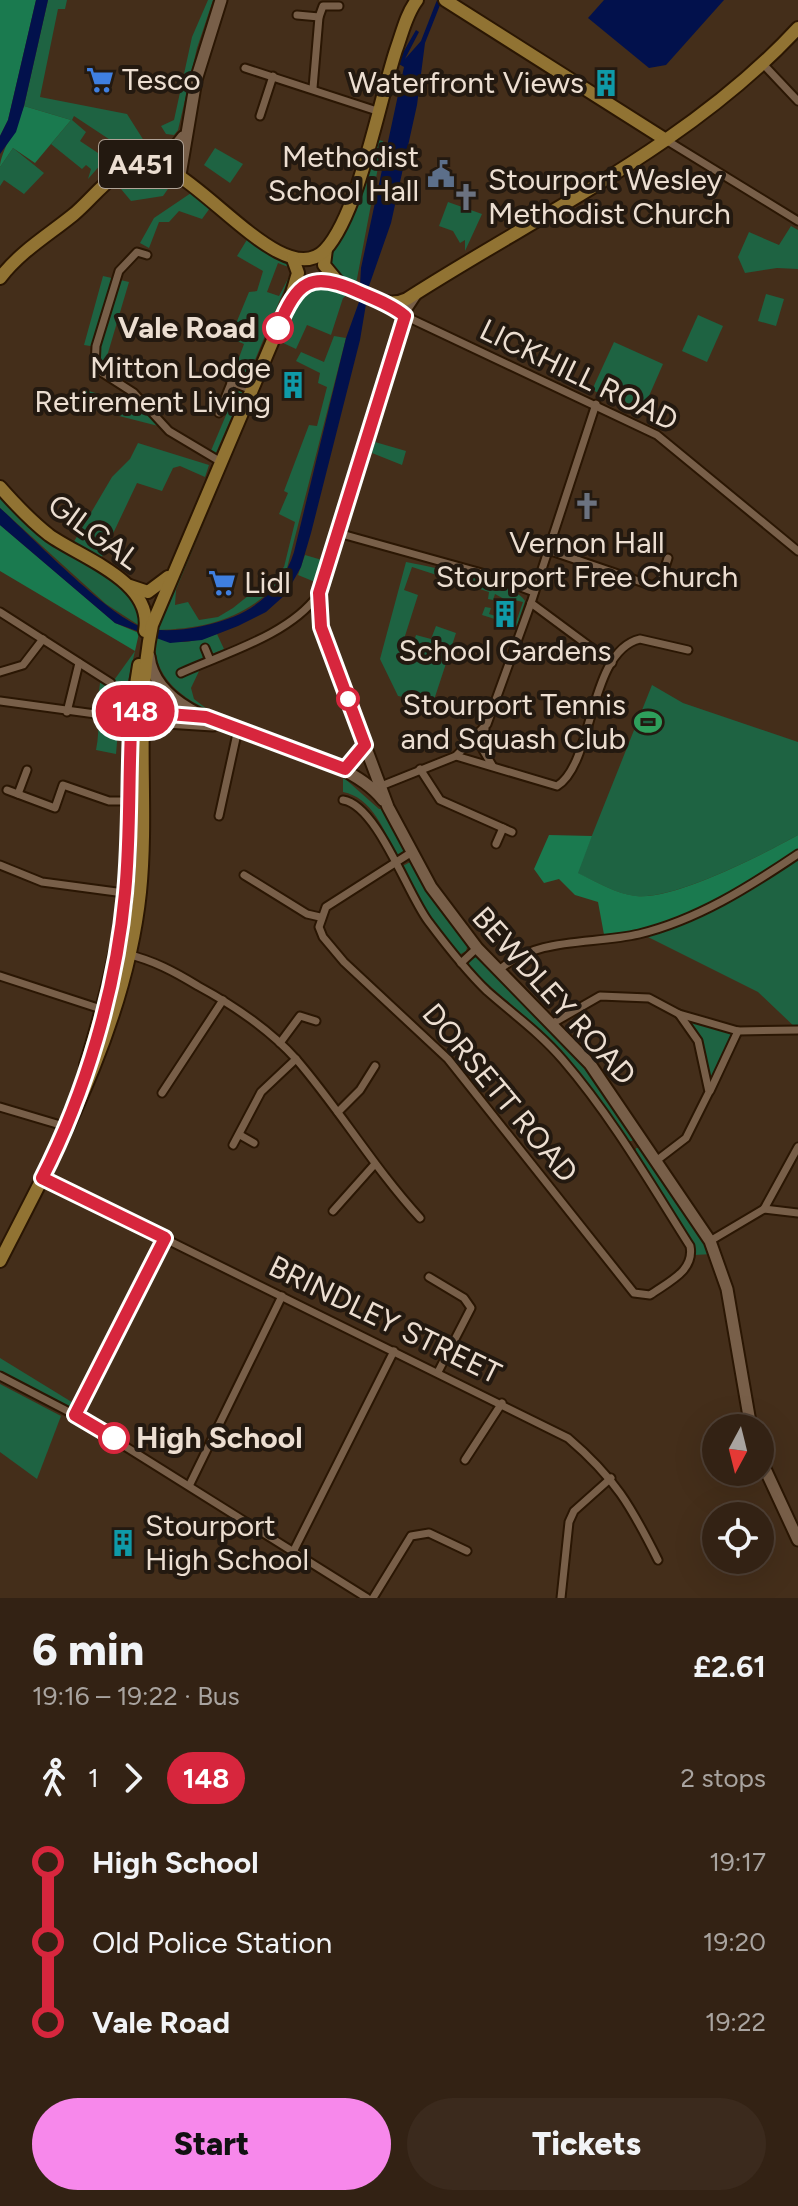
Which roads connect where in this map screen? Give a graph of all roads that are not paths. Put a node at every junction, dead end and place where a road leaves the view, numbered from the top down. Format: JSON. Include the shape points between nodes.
{"nodes":[{"id":1,"x":221,"y":0,"type":"edge"},
{"id":2,"x":445,"y":0,"type":"edge"},
{"id":3,"x":415,"y":2,"type":"edge"},
{"id":4,"x":339,"y":6,"type":"dead end"},
{"id":5,"x":297,"y":15,"type":"dead end"},
{"id":6,"x":319,"y":17,"type":"junction"},
{"id":7,"x":798,"y":28,"type":"edge"},
{"id":8,"x":762,"y":63,"type":"junction"},
{"id":9,"x":245,"y":68,"type":"dead end"},
{"id":10,"x":273,"y":76,"type":"junction"},
{"id":11,"x":313,"y":88,"type":"junction"},
{"id":12,"x":798,"y":101,"type":"edge"},
{"id":13,"x":377,"y":111,"type":"junction"},
{"id":14,"x":260,"y":116,"type":"dead end"},
{"id":15,"x":186,"y":129,"type":"junction"},
{"id":16,"x":654,"y":133,"type":"junction"},
{"id":17,"x":666,"y":140,"type":"junction"},
{"id":18,"x":653,"y":148,"type":"junction"},
{"id":19,"x":144,"y":163,"type":"junction"},
{"id":20,"x":180,"y":175,"type":"junction"},
{"id":21,"x":797,"y":220,"type":"edge"},
{"id":22,"x":326,"y":249,"type":"junction"},
{"id":23,"x":147,"y":255,"type":"dead end"},
{"id":24,"x":293,"y":259,"type":"junction"},
{"id":25,"x":0,"y":278,"type":"edge"},
{"id":26,"x":338,"y":282,"type":"junction"},
{"id":27,"x":418,"y":292,"type":"junction"},
{"id":28,"x":375,"y":299,"type":"junction"},
{"id":29,"x":290,"y":300,"type":"junction"},
{"id":30,"x":405,"y":316,"type":"junction"},
{"id":31,"x":236,"y":371,"type":"dead end"},
{"id":32,"x":231,"y":382,"type":"junction"},
{"id":33,"x":252,"y":390,"type":"junction"},
{"id":34,"x":596,"y":404,"type":"junction"},
{"id":35,"x":219,"y":413,"type":"dead end"},
{"id":36,"x":221,"y":462,"type":"junction"},
{"id":37,"x":0,"y":487,"type":"edge"},
{"id":38,"x":338,"y":533,"type":"junction"},
{"id":39,"x":548,"y":550,"type":"junction"},
{"id":40,"x":798,"y":551,"type":"edge"},
{"id":41,"x":668,"y":558,"type":"dead end"},
{"id":42,"x":175,"y":569,"type":"junction"},
{"id":43,"x":122,"y":581,"type":"junction"},
{"id":44,"x":534,"y":592,"type":"junction"},
{"id":45,"x":319,"y":593,"type":"junction"},
{"id":46,"x":531,"y":603,"type":"junction"},
{"id":47,"x":0,"y":612,"type":"edge"},
{"id":48,"x":148,"y":633,"type":"junction"},
{"id":49,"x":43,"y":639,"type":"junction"},
{"id":50,"x":205,"y":648,"type":"dead end"},
{"id":51,"x":688,"y":650,"type":"dead end"},
{"id":52,"x":210,"y":660,"type":"junction"},
{"id":53,"x":79,"y":663,"type":"junction"},
{"id":54,"x":612,"y":663,"type":"junction"},
{"id":55,"x":0,"y":672,"type":"edge"},
{"id":56,"x":181,"y":673,"type":"dead end"},
{"id":57,"x":111,"y":683,"type":"dead end"},
{"id":58,"x":0,"y":701,"type":"edge"},
{"id":59,"x":67,"y":712,"type":"junction"},
{"id":60,"x":134,"y":716,"type":"junction"},
{"id":61,"x":206,"y":717,"type":"junction"},
{"id":62,"x":487,"y":724,"type":"junction"},
{"id":63,"x":238,"y":729,"type":"junction"},
{"id":64,"x":365,"y":745,"type":"junction"},
{"id":65,"x":456,"y":756,"type":"junction"},
{"id":66,"x":345,"y":769,"type":"junction"},
{"id":67,"x":420,"y":769,"type":"junction"},
{"id":68,"x":497,"y":769,"type":"junction"},
{"id":69,"x":27,"y":770,"type":"dead end"},
{"id":70,"x":381,"y":786,"type":"junction"},
{"id":71,"x":7,"y":790,"type":"dead end"},
{"id":72,"x":18,"y":794,"type":"junction"},
{"id":73,"x":343,"y":800,"type":"dead end"},
{"id":74,"x":137,"y":801,"type":"junction"},
{"id":75,"x":388,"y":807,"type":"junction"},
{"id":76,"x":219,"y":816,"type":"dead end"},
{"id":77,"x":503,"y":828,"type":"junction"},
{"id":78,"x":512,"y":832,"type":"dead end"},
{"id":79,"x":496,"y":844,"type":"dead end"},
{"id":80,"x":412,"y":852,"type":"junction"},
{"id":81,"x":798,"y":854,"type":"edge"},
{"id":82,"x":394,"y":863,"type":"junction"},
{"id":83,"x":0,"y":865,"type":"edge"},
{"id":84,"x":244,"y":875,"type":"dead end"},
{"id":85,"x":125,"y":894,"type":"junction"},
{"id":86,"x":139,"y":895,"type":"junction"},
{"id":87,"x":320,"y":917,"type":"junction"},
{"id":88,"x":477,"y":948,"type":"junction"},
{"id":89,"x":116,"y":953,"type":"junction"},
{"id":90,"x":130,"y":955,"type":"junction"},
{"id":91,"x":461,"y":963,"type":"junction"},
{"id":92,"x":499,"y":970,"type":"junction"},
{"id":93,"x":0,"y":976,"type":"edge"},
{"id":94,"x":223,"y":1000,"type":"junction"},
{"id":95,"x":109,"y":1011,"type":"junction"},
{"id":96,"x":679,"y":1014,"type":"junction"},
{"id":97,"x":316,"y":1021,"type":"dead end"},
{"id":98,"x":553,"y":1023,"type":"junction"},
{"id":99,"x":798,"y":1030,"type":"edge"},
{"id":100,"x":738,"y":1031,"type":"junction"},
{"id":101,"x":280,"y":1043,"type":"junction"},
{"id":102,"x":296,"y":1059,"type":"junction"},
{"id":103,"x":375,"y":1066,"type":"dead end"},
{"id":104,"x":709,"y":1092,"type":"junction"},
{"id":105,"x":162,"y":1093,"type":"dead end"},
{"id":106,"x":0,"y":1107,"type":"edge"},
{"id":107,"x":338,"y":1112,"type":"junction"},
{"id":108,"x":67,"y":1127,"type":"junction"},
{"id":109,"x":240,"y":1135,"type":"junction"},
{"id":110,"x":643,"y":1141,"type":"junction"},
{"id":111,"x":254,"y":1143,"type":"dead end"},
{"id":112,"x":233,"y":1145,"type":"dead end"},
{"id":113,"x":798,"y":1147,"type":"edge"},
{"id":114,"x":629,"y":1150,"type":"junction"},
{"id":115,"x":656,"y":1161,"type":"junction"},
{"id":116,"x":374,"y":1165,"type":"junction"},
{"id":117,"x":42,"y":1178,"type":"junction"},
{"id":118,"x":764,"y":1209,"type":"junction"},
{"id":119,"x":333,"y":1211,"type":"dead end"},
{"id":120,"x":798,"y":1213,"type":"edge"},
{"id":121,"x":420,"y":1218,"type":"dead end"},
{"id":122,"x":165,"y":1238,"type":"junction"},
{"id":123,"x":710,"y":1241,"type":"junction"},
{"id":124,"x":0,"y":1261,"type":"edge"},
{"id":125,"x":429,"y":1277,"type":"dead end"},
{"id":126,"x":650,"y":1295,"type":"joint"},
{"id":127,"x":282,"y":1296,"type":"junction"},
{"id":128,"x":394,"y":1351,"type":"junction"},
{"id":129,"x":438,"y":1372,"type":"junction"},
{"id":130,"x":0,"y":1376,"type":"edge"},
{"id":131,"x":502,"y":1403,"type":"junction"},
{"id":132,"x":749,"y":1414,"type":"edge"},
{"id":133,"x":75,"y":1415,"type":"junction"},
{"id":134,"x":465,"y":1460,"type":"dead end"},
{"id":135,"x":611,"y":1478,"type":"junction"},
{"id":136,"x":190,"y":1484,"type":"junction"},
{"id":137,"x":773,"y":1486,"type":"edge"},
{"id":138,"x":798,"y":1540,"type":"edge"},
{"id":139,"x":294,"y":1550,"type":"junction"},
{"id":140,"x":467,"y":1551,"type":"dead end"},
{"id":141,"x":658,"y":1560,"type":"dead end"},
{"id":142,"x":370,"y":1598,"type":"edge"},
{"id":143,"x":561,"y":1598,"type":"edge"}],
"edges":[{"from":1,"to":15,"type":"main road"},
{"from":2,"to":16,"type":"main road"},
{"from":3,"to":13,"type":"main road"},
{"from":4,"to":6,"type":"street","via":[[323,6]]},
{"from":5,"to":6,"type":"street"},
{"from":6,"to":11,"type":"street"},
{"from":7,"to":8,"type":"main road"},
{"from":8,"to":12,"type":"street"},
{"from":8,"to":17,"type":"main road"},
{"from":9,"to":10,"type":"street"},
{"from":10,"to":11,"type":"street"},
{"from":10,"to":14,"type":"street"},
{"from":11,"to":13,"type":"street"},
{"from":13,"to":22,"type":"main road","via":[[355,192]]},
{"from":15,"to":19,"type":"main road","via":[[175,149]]},
{"from":15,"to":20,"type":"main road"},
{"from":16,"to":17,"type":"main road"},
{"from":16,"to":18,"type":"main road"},
{"from":17,"to":18,"type":"main road"},
{"from":17,"to":21,"type":"street"},
{"from":18,"to":27,"type":"main road"},
{"from":19,"to":20,"type":"main road","number":"A451"},
{"from":19,"to":25,"type":"main road","number":"A451","via":[[120,172],[76,213],[24,250]]},
{"from":20,"to":24,"type":"main road","number":"A451","via":[[249,232]]},
{"from":22,"to":24,"type":"main road","via":[[308,259]]},
{"from":22,"to":26,"type":"main road","via":[[324,265]]},
{"from":23,"to":36,"type":"street","via":[[137,252],[119,271],[96,346],[95,368],[134,393],[169,431]]},
{"from":24,"to":29,"type":"main road","via":[[298,273]]},
{"from":26,"to":28,"type":"main road"},
{"from":26,"to":29,"type":"main road","via":[[307,283]]},
{"from":27,"to":28,"type":"main road","via":[[399,303]]},
{"from":27,"to":30,"type":"main road"},
{"from":28,"to":30,"type":"main road"},
{"from":29,"to":33,"type":"main road"},
{"from":30,"to":34,"type":"street","name":"LICKHILL ROAD"},
{"from":30,"to":38,"type":"main road"},
{"from":31,"to":32,"type":"street"},
{"from":32,"to":33,"type":"street"},
{"from":32,"to":35,"type":"street"},
{"from":33,"to":36,"type":"main road"},
{"from":34,"to":39,"type":"street"},
{"from":34,"to":40,"type":"street","name":"LICKHILL ROAD","via":[[671,446]]},
{"from":36,"to":42,"type":"main road"},
{"from":37,"to":43,"type":"main road","name":"GILGAL","via":[[49,534]]},
{"from":38,"to":44,"type":"street"},
{"from":38,"to":45,"type":"main road"},
{"from":39,"to":41,"type":"street","via":[[653,586],[661,580]]},
{"from":39,"to":44,"type":"street"},
{"from":42,"to":43,"type":"main road","via":[[148,592]]},
{"from":42,"to":48,"type":"main road"},
{"from":43,"to":48,"type":"main road","name":"GILGAL","via":[[141,604]]},
{"from":44,"to":46,"type":"street"},
{"from":45,"to":52,"type":"street","via":[[287,623]]},
{"from":45,"to":64,"type":"main road","name":"BEWDLEY ROAD","via":[[321,627]]},
{"from":46,"to":54,"type":"street"},
{"from":46,"to":62,"type":"street"},
{"from":47,"to":49,"type":"street"},
{"from":48,"to":60,"type":"main road"},
{"from":48,"to":61,"type":"main road","via":[[157,681],[171,697]]},
{"from":49,"to":53,"type":"street"},
{"from":49,"to":55,"type":"street","via":[[23,665]]},
{"from":50,"to":52,"type":"street"},
{"from":51,"to":54,"type":"street","via":[[640,639],[620,650]]},
{"from":52,"to":56,"type":"street"},
{"from":53,"to":57,"type":"street"},
{"from":53,"to":59,"type":"street"},
{"from":54,"to":68,"type":"street","via":[[565,781],[547,786]]},
{"from":58,"to":59,"type":"street"},
{"from":59,"to":60,"type":"street"},
{"from":60,"to":61,"type":"main road"},
{"from":60,"to":63,"type":"main road"},
{"from":60,"to":74,"type":"main road"},
{"from":61,"to":63,"type":"main road"},
{"from":62,"to":65,"type":"street"},
{"from":62,"to":68,"type":"street","via":[[483,750]]},
{"from":63,"to":66,"type":"main road"},
{"from":63,"to":76,"type":"street"},
{"from":64,"to":66,"type":"main road"},
{"from":64,"to":70,"type":"main road","name":"BEWDLEY ROAD"},
{"from":65,"to":67,"type":"street"},
{"from":65,"to":68,"type":"street"},
{"from":66,"to":75,"type":"main road"},
{"from":67,"to":70,"type":"street"},
{"from":67,"to":77,"type":"street","via":[[440,800]]},
{"from":69,"to":72,"type":"street"},
{"from":70,"to":75,"type":"main road","name":"BEWDLEY ROAD"},
{"from":71,"to":72,"type":"street"},
{"from":72,"to":74,"type":"street","via":[[55,808],[63,785],[109,801]]},
{"from":73,"to":82,"type":"street","name":"BEWDLEY ROAD","via":[[365,811]]},
{"from":74,"to":85,"type":"main road"},
{"from":74,"to":86,"type":"main road"},
{"from":75,"to":80,"type":"main road","name":"BEWDLEY ROAD"},
{"from":77,"to":78,"type":"street"},
{"from":77,"to":79,"type":"street"},
{"from":80,"to":82,"type":"street"},
{"from":80,"to":88,"type":"main road","name":"BEWDLEY ROAD","via":[[445,909]]},
{"from":81,"to":92,"type":"street","via":[[695,916],[640,933],[535,948]]},
{"from":82,"to":87,"type":"street","via":[[326,907]]},
{"from":82,"to":91,"type":"street","name":"BEWDLEY ROAD","via":[[425,918]]},
{"from":83,"to":85,"type":"street","via":[[42,882]]},
{"from":84,"to":87,"type":"street"},
{"from":85,"to":86,"type":"street"},
{"from":85,"to":89,"type":"main road"},
{"from":86,"to":90,"type":"main road"},
{"from":87,"to":126,"type":"street","name":"DORSETT ROAD","via":[[323,937],[344,962],[448,1059],[634,1293]]},
{"from":88,"to":91,"type":"street"},
{"from":88,"to":92,"type":"main road","name":"BEWDLEY ROAD"},
{"from":89,"to":90,"type":"street"},
{"from":89,"to":95,"type":"main road"},
{"from":90,"to":94,"type":"street","via":[[156,962]]},
{"from":90,"to":95,"type":"main road"},
{"from":91,"to":114,"type":"street","name":"BEWDLEY ROAD","via":[[545,1040],[602,1108]]},
{"from":92,"to":98,"type":"main road","name":"BEWDLEY ROAD"},
{"from":93,"to":95,"type":"street"},
{"from":94,"to":101,"type":"street"},
{"from":94,"to":105,"type":"street"},
{"from":95,"to":108,"type":"main road"},
{"from":96,"to":98,"type":"street","via":[[649,998],[600,996]]},
{"from":96,"to":100,"type":"street"},
{"from":96,"to":104,"type":"street","via":[[698,1041]]},
{"from":97,"to":101,"type":"street","via":[[300,1016]]},
{"from":98,"to":110,"type":"main road","name":"BEWDLEY ROAD","via":[[590,1064]]},
{"from":99,"to":100,"type":"street"},
{"from":100,"to":104,"type":"street"},
{"from":101,"to":102,"type":"street"},
{"from":102,"to":107,"type":"street"},
{"from":102,"to":109,"type":"street","via":[[261,1092]]},
{"from":103,"to":107,"type":"street"},
{"from":104,"to":115,"type":"street","via":[[686,1138]]},
{"from":106,"to":108,"type":"street"},
{"from":107,"to":116,"type":"street"},
{"from":108,"to":117,"type":"main road"},
{"from":109,"to":111,"type":"street"},
{"from":109,"to":112,"type":"street"},
{"from":110,"to":114,"type":"street"},
{"from":110,"to":115,"type":"main road","name":"BEWDLEY ROAD"},
{"from":113,"to":118,"type":"street"},
{"from":114,"to":126,"type":"street","name":"BEWDLEY ROAD","via":[[692,1257],[687,1268]]},
{"from":115,"to":123,"type":"main road","name":"BEWDLEY ROAD"},
{"from":116,"to":119,"type":"street"},
{"from":116,"to":121,"type":"street"},
{"from":117,"to":122,"type":"street","name":"BRINDLEY STREET"},
{"from":117,"to":124,"type":"main road"},
{"from":118,"to":120,"type":"street"},
{"from":118,"to":123,"type":"street"},
{"from":122,"to":127,"type":"street","name":"BRINDLEY STREET"},
{"from":122,"to":133,"type":"street"},
{"from":123,"to":132,"type":"main road","name":"BEWDLEY ROAD","via":[[727,1289]]},
{"from":125,"to":129,"type":"street","via":[[471,1308]]},
{"from":127,"to":128,"type":"street","name":"BRINDLEY STREET"},
{"from":127,"to":136,"type":"street"},
{"from":128,"to":129,"type":"street","name":"BRINDLEY STREET"},
{"from":128,"to":139,"type":"street"},
{"from":129,"to":131,"type":"street","name":"BRINDLEY STREET"},
{"from":130,"to":133,"type":"street"},
{"from":131,"to":134,"type":"street"},
{"from":131,"to":135,"type":"street","name":"BRINDLEY STREET","via":[[568,1438]]},
{"from":133,"to":136,"type":"street"},
{"from":135,"to":141,"type":"street","name":"BRINDLEY STREET"},
{"from":135,"to":143,"type":"street","via":[[569,1522]]},
{"from":136,"to":139,"type":"street"},
{"from":137,"to":138,"type":"main road"},
{"from":139,"to":142,"type":"street"},
{"from":140,"to":142,"type":"street","via":[[429,1533],[411,1536]]}]}
